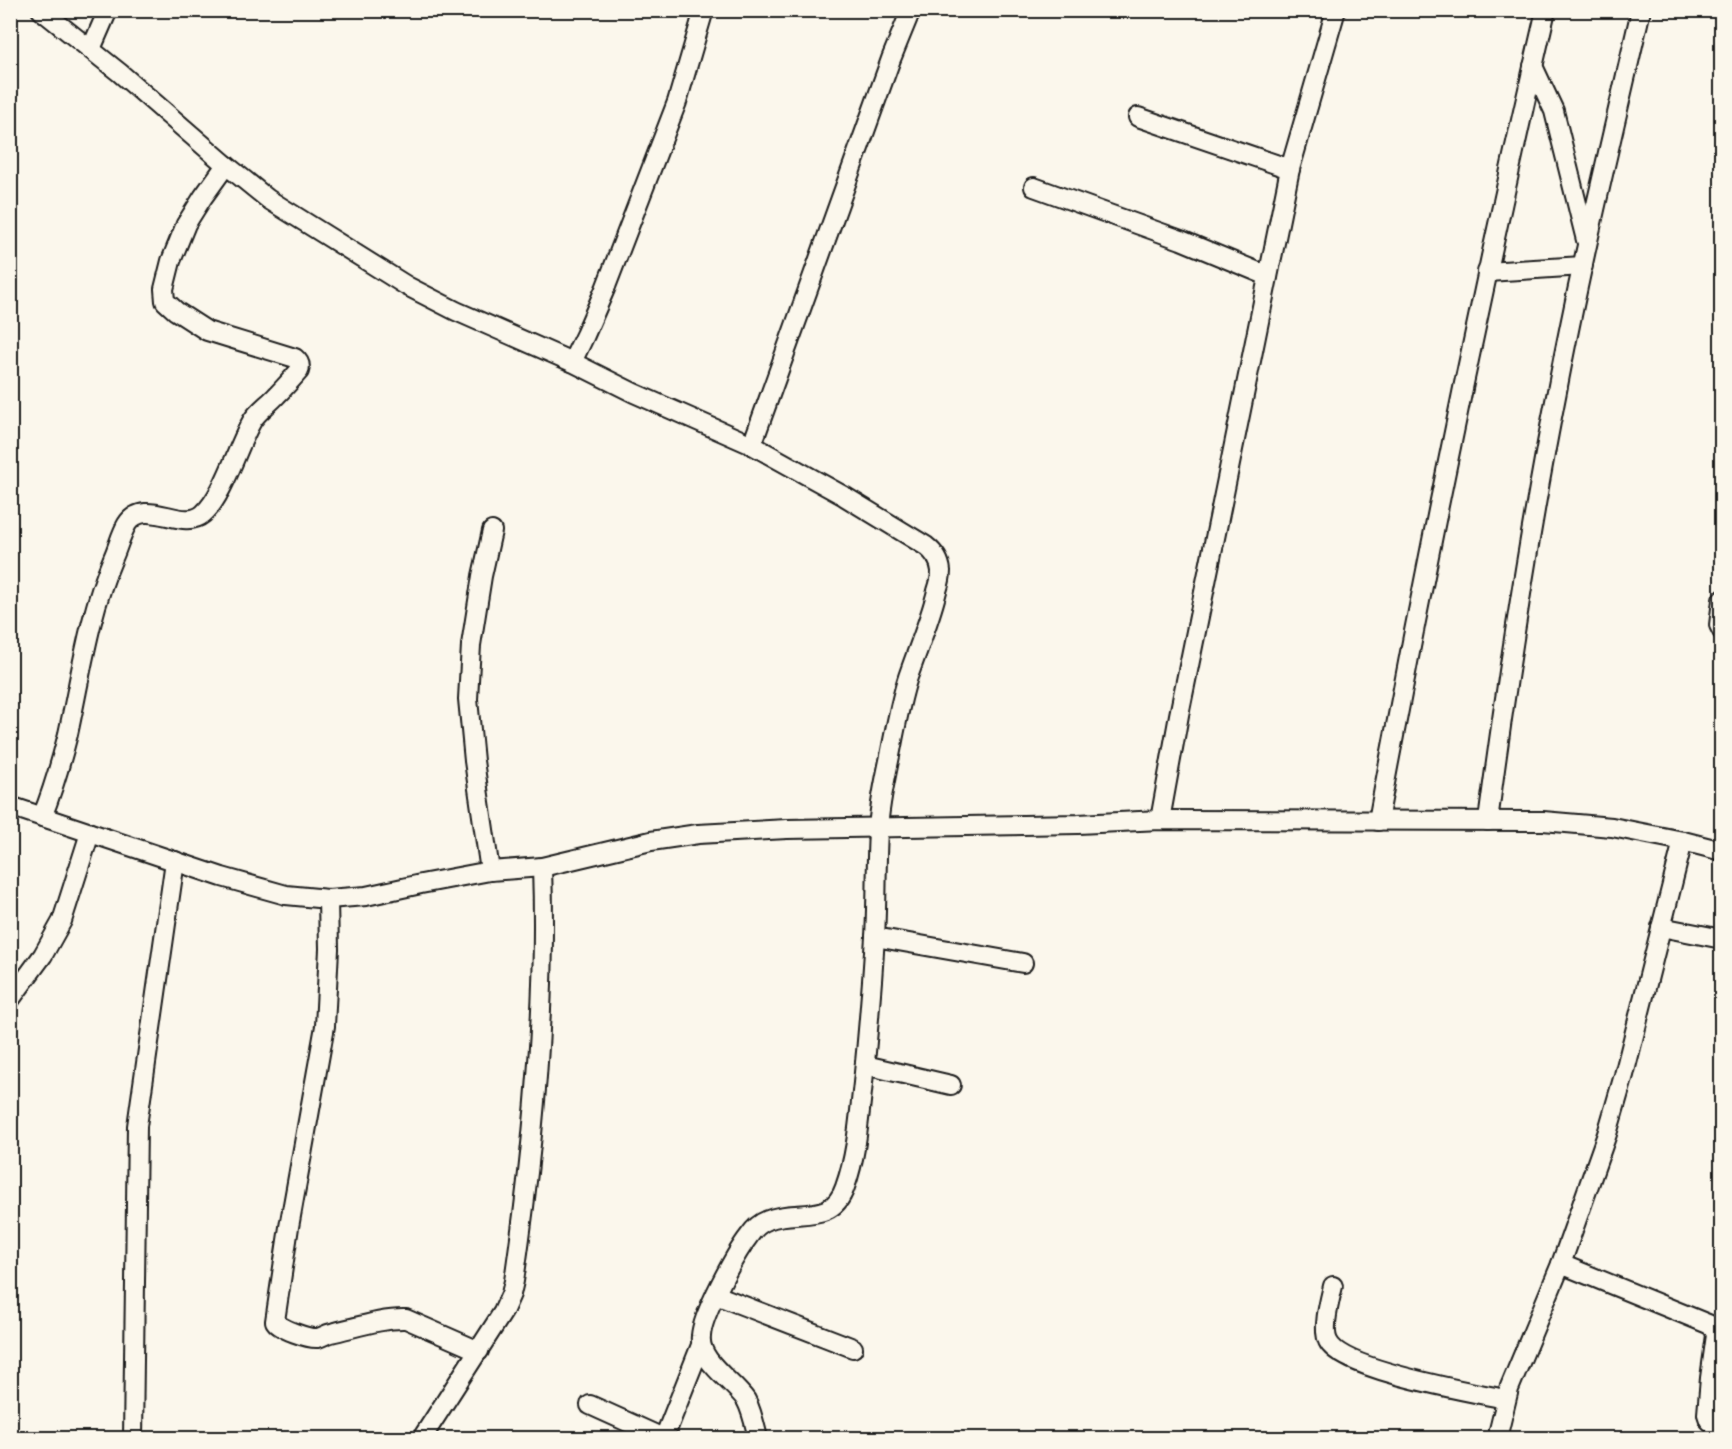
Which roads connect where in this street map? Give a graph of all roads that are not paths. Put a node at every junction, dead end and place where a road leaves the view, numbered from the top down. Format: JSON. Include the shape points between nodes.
{"nodes":[{"id":1,"x":41,"y":10,"type":"edge"},
{"id":2,"x":108,"y":10,"type":"edge"},
{"id":3,"x":704,"y":10,"type":"edge"},
{"id":4,"x":911,"y":10,"type":"edge"},
{"id":5,"x":1336,"y":10,"type":"edge"},
{"id":6,"x":1546,"y":10,"type":"edge"},
{"id":7,"x":1641,"y":10,"type":"edge"},
{"id":8,"x":91,"y":49,"type":"junction"},
{"id":9,"x":1533,"y":66,"type":"junction"},
{"id":10,"x":1138,"y":117,"type":"dead end"},
{"id":11,"x":226,"y":165,"type":"junction"},
{"id":12,"x":1290,"y":169,"type":"junction"},
{"id":13,"x":1034,"y":187,"type":"dead end"},
{"id":14,"x":1587,"y":244,"type":"junction"},
{"id":15,"x":1583,"y":266,"type":"junction"},
{"id":16,"x":1487,"y":272,"type":"junction"},
{"id":17,"x":1268,"y":276,"type":"junction"},
{"id":18,"x":572,"y":362,"type":"junction"},
{"id":19,"x":752,"y":445,"type":"junction"},
{"id":20,"x":492,"y":531,"type":"dead end"},
{"id":21,"x":1722,"y":600,"type":"edge"},
{"id":22,"x":1722,"y":631,"type":"edge"},
{"id":23,"x":10,"y":806,"type":"edge"},
{"id":24,"x":42,"y":817,"type":"junction"},
{"id":25,"x":1161,"y":820,"type":"junction"},
{"id":26,"x":1378,"y":821,"type":"junction"},
{"id":27,"x":1488,"y":821,"type":"junction"},
{"id":28,"x":878,"y":828,"type":"junction"},
{"id":29,"x":90,"y":833,"type":"junction"},
{"id":30,"x":1683,"y":841,"type":"junction"},
{"id":31,"x":1722,"y":851,"type":"edge"},
{"id":32,"x":175,"y":861,"type":"junction"},
{"id":33,"x":543,"y":867,"type":"junction"},
{"id":34,"x":490,"y":872,"type":"junction"},
{"id":35,"x":328,"y":899,"type":"junction"},
{"id":36,"x":1661,"y":927,"type":"junction"},
{"id":37,"x":875,"y":937,"type":"junction"},
{"id":38,"x":1722,"y":939,"type":"edge"},
{"id":39,"x":1023,"y":963,"type":"dead end"},
{"id":40,"x":10,"y":1000,"type":"edge"},
{"id":41,"x":865,"y":1065,"type":"junction"},
{"id":42,"x":951,"y":1085,"type":"dead end"},
{"id":43,"x":1561,"y":1264,"type":"junction"},
{"id":44,"x":1333,"y":1286,"type":"dead end"},
{"id":45,"x":716,"y":1295,"type":"junction"},
{"id":46,"x":701,"y":1345,"type":"junction"},
{"id":47,"x":853,"y":1348,"type":"dead end"},
{"id":48,"x":479,"y":1351,"type":"junction"},
{"id":49,"x":1505,"y":1399,"type":"junction"},
{"id":50,"x":590,"y":1405,"type":"dead end"},
{"id":51,"x":1722,"y":1434,"type":"edge"},
{"id":52,"x":133,"y":1438,"type":"edge"},
{"id":53,"x":422,"y":1438,"type":"edge"},
{"id":54,"x":664,"y":1438,"type":"edge"},
{"id":55,"x":758,"y":1438,"type":"edge"},
{"id":56,"x":1500,"y":1438,"type":"edge"}],
"edges":[{"from":1,"to":8,"type":"street"},
{"from":2,"to":8,"type":"street"},
{"from":3,"to":18,"type":"street","via":[[676,102],[605,289]]},
{"from":4,"to":19,"type":"street"},
{"from":5,"to":12,"type":"street"},
{"from":6,"to":9,"type":"street"},
{"from":7,"to":14,"type":"street"},
{"from":8,"to":11,"type":"street"},
{"from":9,"to":14,"type":"street","via":[[1554,111]]},
{"from":9,"to":16,"type":"street"},
{"from":10,"to":12,"type":"street"},
{"from":11,"to":18,"type":"street","via":[[268,199],[407,286]]},
{"from":11,"to":24,"type":"street","via":[[186,224],[171,261],[165,301],[207,331],[295,358],[299,372],[254,418],[218,494],[202,515],[195,519],[142,513],[128,523],[90,626],[68,736]]},
{"from":12,"to":17,"type":"street"},
{"from":13,"to":17,"type":"street"},
{"from":14,"to":15,"type":"street"},
{"from":15,"to":16,"type":"street"},
{"from":15,"to":27,"type":"street","via":[[1520,602]]},
{"from":16,"to":26,"type":"street"},
{"from":17,"to":25,"type":"street"},
{"from":18,"to":19,"type":"street"},
{"from":19,"to":28,"type":"street","via":[[926,546],[940,566],[934,604],[907,680]]},
{"from":20,"to":34,"type":"street","via":[[471,645],[468,699]]},
{"from":21,"to":22,"type":"street"},
{"from":23,"to":24,"type":"street"},
{"from":24,"to":29,"type":"street"},
{"from":25,"to":26,"type":"street"},
{"from":25,"to":28,"type":"street"},
{"from":26,"to":27,"type":"street"},
{"from":27,"to":30,"type":"street","via":[[1612,827]]},
{"from":28,"to":33,"type":"street","via":[[698,834]]},
{"from":28,"to":37,"type":"street"},
{"from":29,"to":32,"type":"street"},
{"from":29,"to":40,"type":"street","via":[[62,921]]},
{"from":30,"to":31,"type":"street"},
{"from":30,"to":36,"type":"street"},
{"from":32,"to":35,"type":"street","via":[[286,895]]},
{"from":32,"to":52,"type":"street","via":[[137,1126]]},
{"from":33,"to":34,"type":"street"},
{"from":33,"to":48,"type":"street","via":[[543,996],[521,1233],[511,1294]]},
{"from":34,"to":35,"type":"street","via":[[366,896]]},
{"from":35,"to":48,"type":"street","via":[[325,1026],[275,1321],[279,1327],[316,1339],[378,1322],[406,1319]]},
{"from":36,"to":38,"type":"street"},
{"from":36,"to":43,"type":"street","via":[[1624,1075]]},
{"from":37,"to":39,"type":"street"},
{"from":37,"to":41,"type":"street"},
{"from":41,"to":42,"type":"street"},
{"from":41,"to":45,"type":"street","via":[[857,1140],[840,1198],[826,1211],[780,1217],[759,1226],[737,1254]]},
{"from":43,"to":49,"type":"street"},
{"from":43,"to":51,"type":"street","via":[[1713,1327],[1716,1335],[1707,1414]]},
{"from":44,"to":49,"type":"street","via":[[1326,1334],[1334,1348],[1378,1370]]},
{"from":45,"to":46,"type":"street","via":[[700,1335]]},
{"from":45,"to":47,"type":"street"},
{"from":46,"to":54,"type":"street"},
{"from":46,"to":55,"type":"street","via":[[747,1403]]},
{"from":48,"to":53,"type":"street"},
{"from":49,"to":56,"type":"street"},
{"from":50,"to":54,"type":"street"}]}
